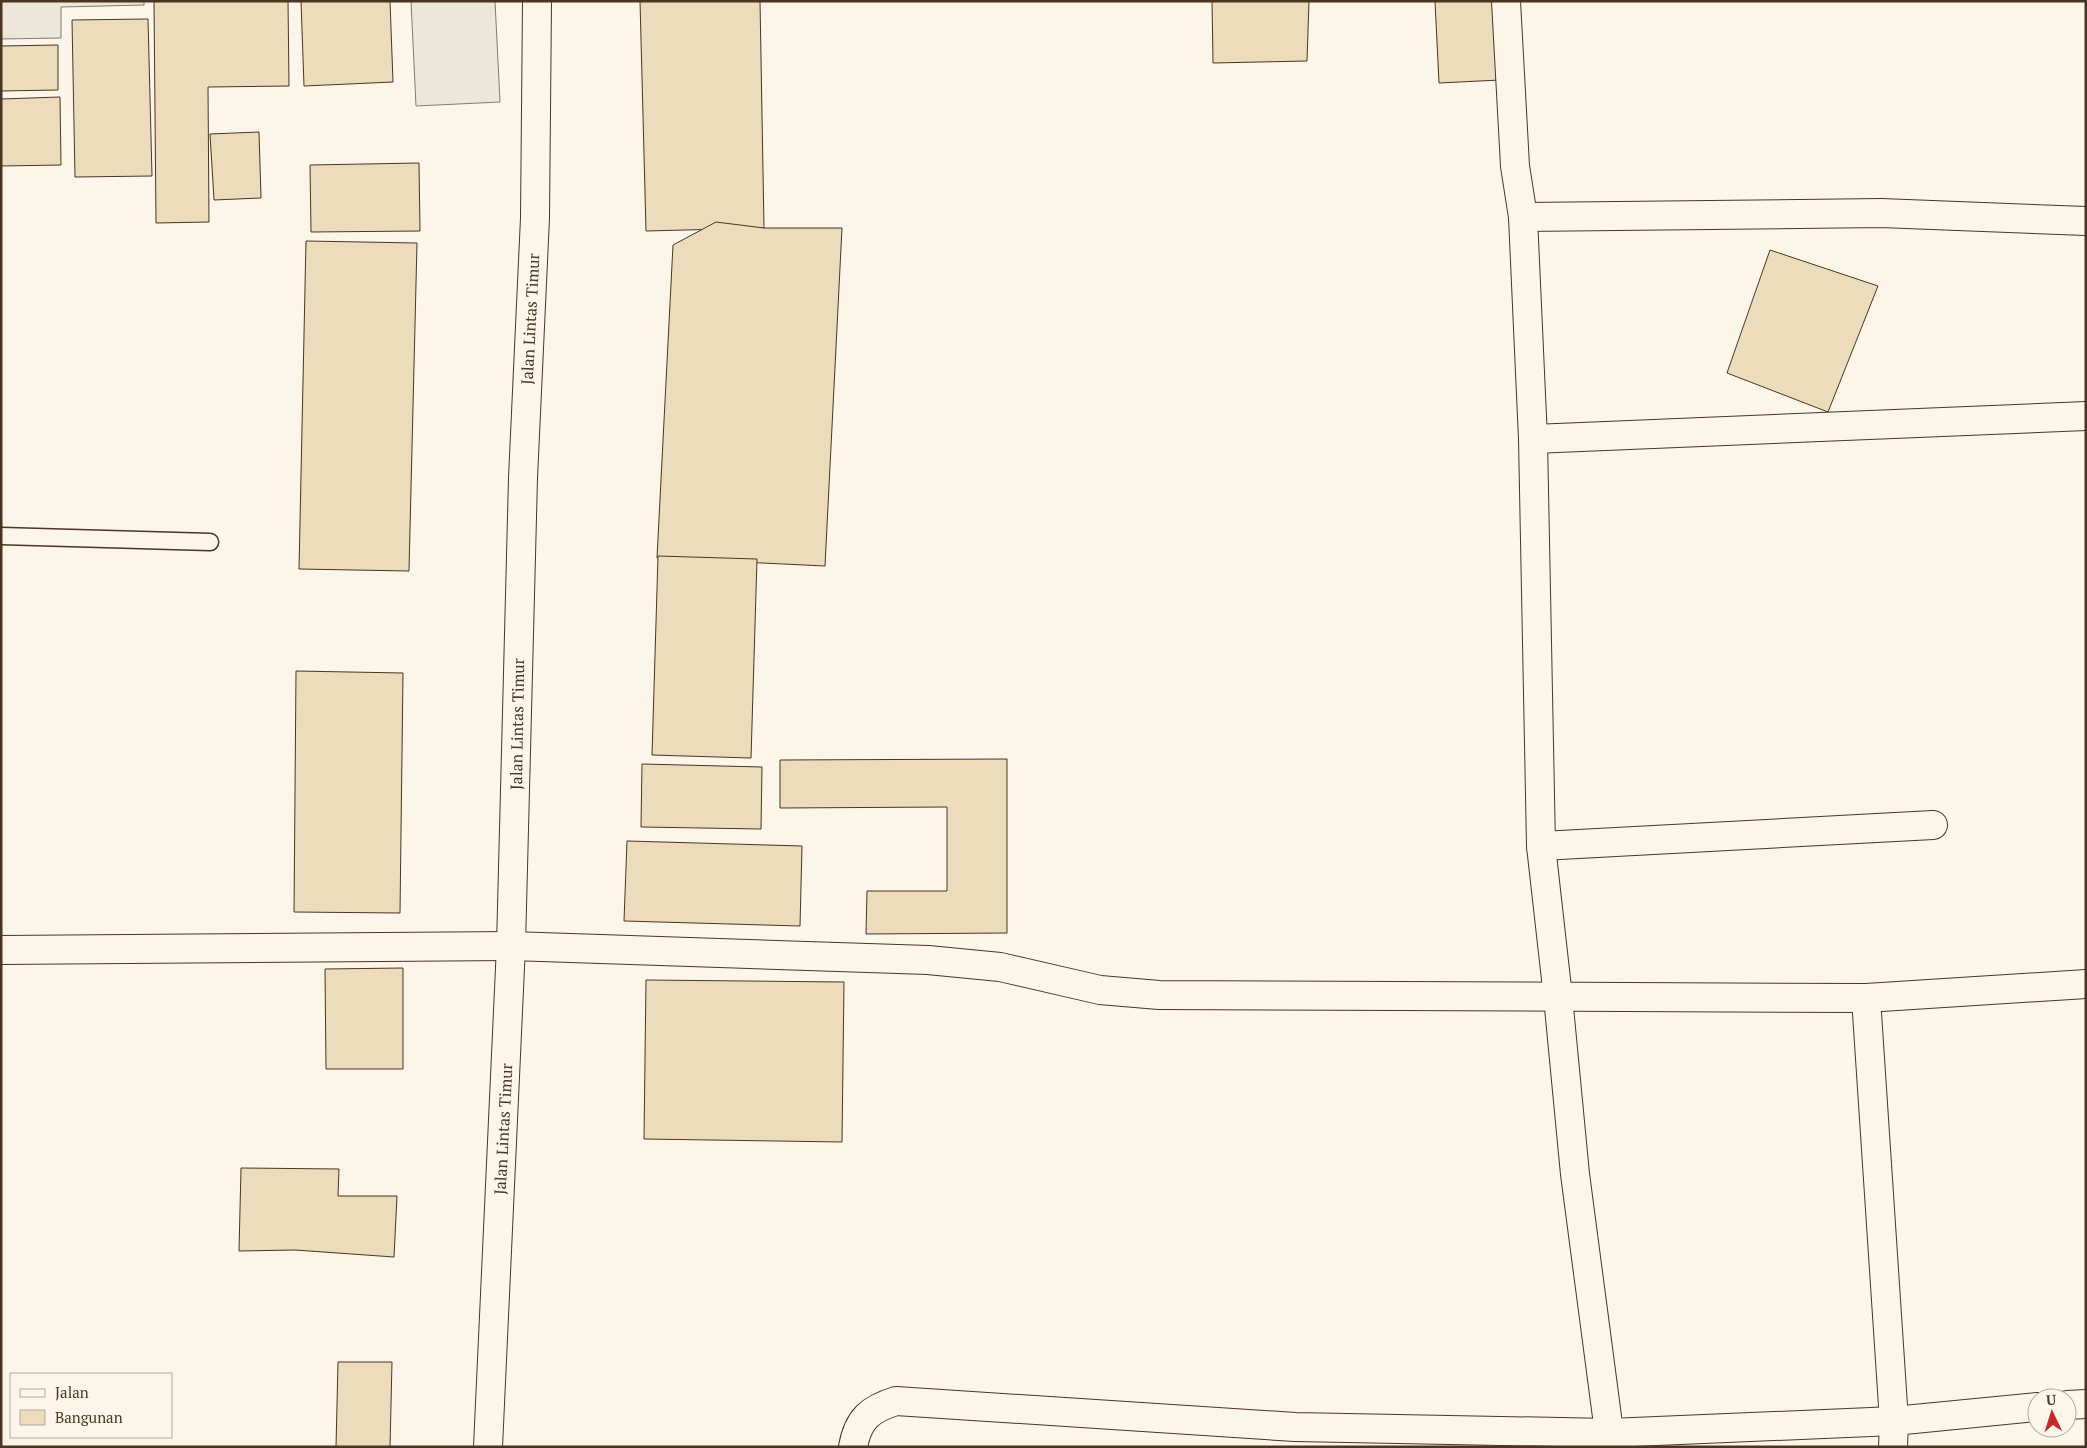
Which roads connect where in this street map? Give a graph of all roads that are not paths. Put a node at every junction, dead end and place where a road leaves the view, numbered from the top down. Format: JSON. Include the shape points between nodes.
{"nodes":[{"id":1,"x":536,"y":1,"type":"edge"},
{"id":2,"x":1506,"y":1,"type":"edge"},
{"id":3,"x":1524,"y":217,"type":"junction"},
{"id":4,"x":2086,"y":221,"type":"edge"},
{"id":5,"x":2086,"y":416,"type":"edge"},
{"id":6,"x":1533,"y":439,"type":"junction"},
{"id":7,"x":1,"y":536,"type":"edge"},
{"id":8,"x":210,"y":542,"type":"dead end"},
{"id":9,"x":1933,"y":825,"type":"dead end"},
{"id":10,"x":1541,"y":846,"type":"junction"},
{"id":11,"x":511,"y":946,"type":"junction"},
{"id":12,"x":1,"y":950,"type":"edge"},
{"id":13,"x":2086,"y":984,"type":"edge"},
{"id":14,"x":1558,"y":997,"type":"junction"},
{"id":15,"x":1866,"y":998,"type":"junction"},
{"id":16,"x":2027,"y":1409,"type":"edge"},
{"id":17,"x":1894,"y":1434,"type":"edge"},
{"id":18,"x":1611,"y":1440,"type":"edge"},
{"id":19,"x":488,"y":1447,"type":"edge"},
{"id":20,"x":853,"y":1447,"type":"edge"}],
"edges":[{"from":1,"to":11,"type":"main road","name":"Jalan Lintas Timur","via":[[535,218],[523,478]]},
{"from":2,"to":3,"type":"main road","via":[[1516,166]]},
{"from":3,"to":4,"type":"main road","via":[[1881,213]]},
{"from":3,"to":6,"type":"main road"},
{"from":5,"to":6,"type":"main road"},
{"from":6,"to":10,"type":"main road"},
{"from":7,"to":8,"type":"lane"},
{"from":9,"to":10,"type":"main road"},
{"from":10,"to":14,"type":"main road"},
{"from":11,"to":12,"type":"main road"},
{"from":11,"to":14,"type":"main road","via":[[928,960],[1000,967],[1100,990],[1159,995]]},
{"from":11,"to":19,"type":"main road","name":"Jalan Lintas Timur"},
{"from":13,"to":15,"type":"main road"},
{"from":14,"to":15,"type":"main road"},
{"from":14,"to":18,"type":"main road","via":[[1575,1174]]},
{"from":15,"to":17,"type":"main road"},
{"from":16,"to":17,"type":"main road"},
{"from":17,"to":18,"type":"main road"},
{"from":18,"to":20,"type":"main road","via":[[1295,1427],[896,1402],[880,1406],[862,1420]]}]}
